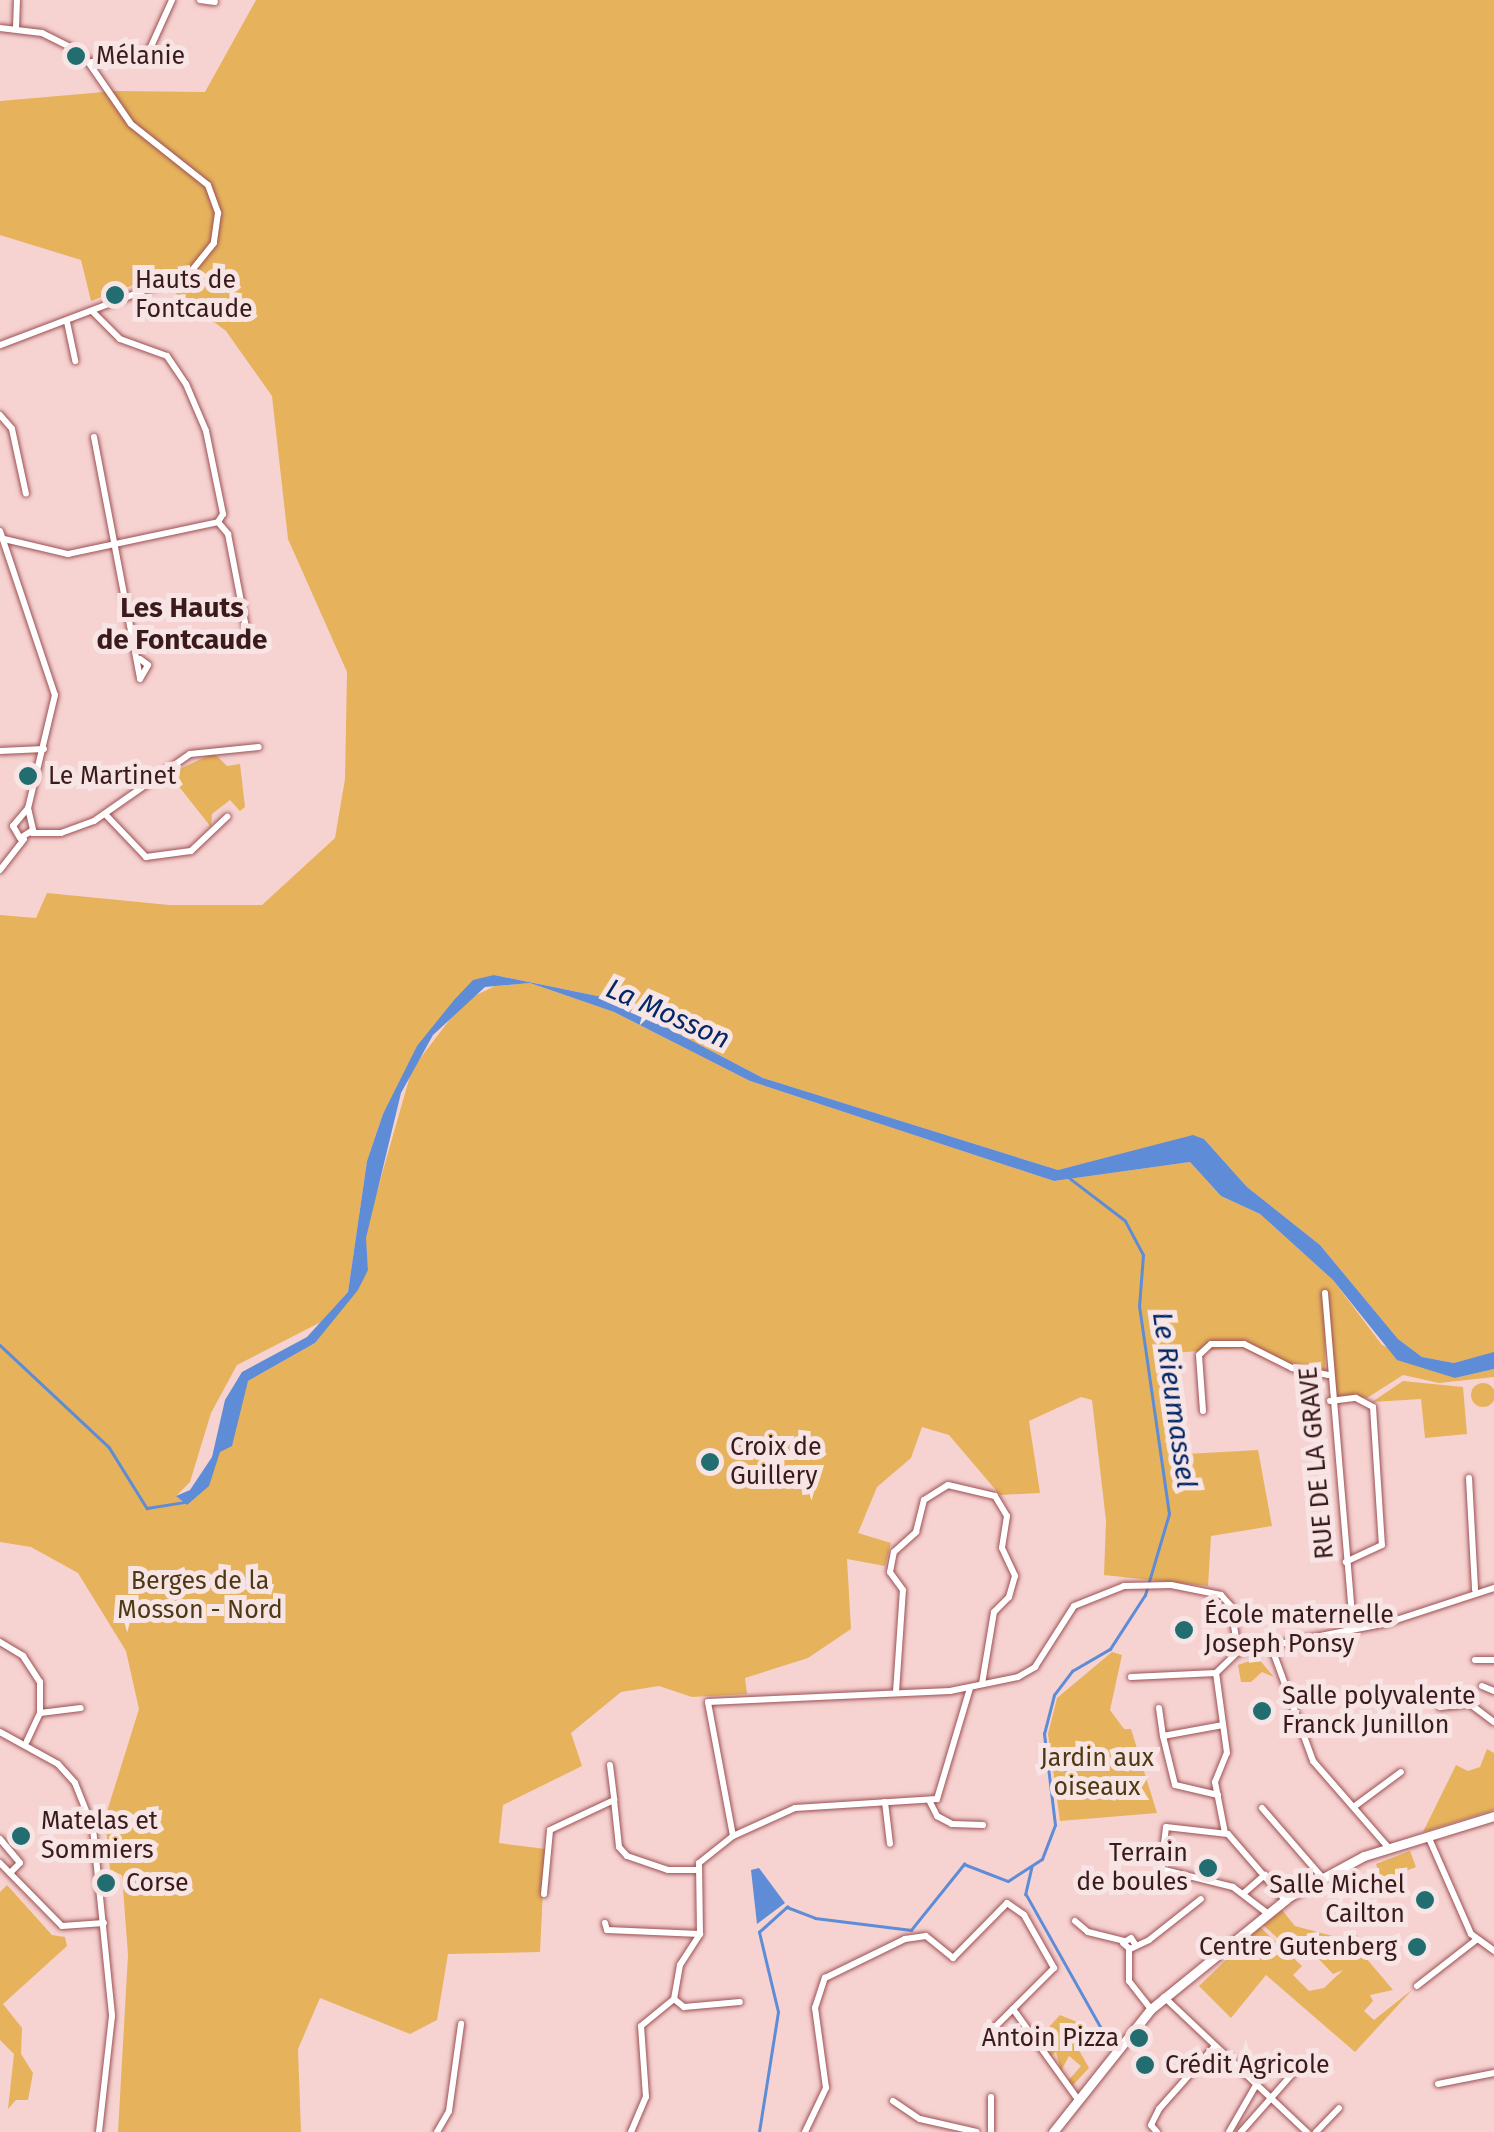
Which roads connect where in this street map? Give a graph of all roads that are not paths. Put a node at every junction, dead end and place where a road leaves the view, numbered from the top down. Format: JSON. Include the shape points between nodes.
{"nodes":[{"id":1,"x":16,"y":0,"type":"edge"},
{"id":2,"x":172,"y":0,"type":"edge"},
{"id":3,"x":200,"y":0,"type":"edge"},
{"id":4,"x":215,"y":2,"type":"edge"},
{"id":5,"x":0,"y":28,"type":"edge"},
{"id":6,"x":16,"y":28,"type":"junction"},
{"id":7,"x":92,"y":62,"type":"junction"},
{"id":8,"x":93,"y":312,"type":"junction"},
{"id":9,"x":67,"y":322,"type":"junction"},
{"id":10,"x":0,"y":344,"type":"edge"},
{"id":11,"x":75,"y":361,"type":"dead end"},
{"id":12,"x":0,"y":414,"type":"edge"},
{"id":13,"x":94,"y":436,"type":"dead end"},
{"id":14,"x":26,"y":494,"type":"dead end"},
{"id":15,"x":218,"y":522,"type":"junction"},
{"id":16,"x":0,"y":530,"type":"edge"},
{"id":17,"x":4,"y":539,"type":"junction"},
{"id":18,"x":117,"y":544,"type":"junction"},
{"id":19,"x":235,"y":646,"type":"dead end"},
{"id":20,"x":140,"y":659,"type":"dead end"},
{"id":21,"x":259,"y":747,"type":"dead end"},
{"id":22,"x":44,"y":749,"type":"junction"},
{"id":23,"x":0,"y":751,"type":"edge"},
{"id":24,"x":106,"y":815,"type":"junction"},
{"id":25,"x":227,"y":817,"type":"dead end"},
{"id":26,"x":29,"y":824,"type":"junction"},
{"id":27,"x":20,"y":838,"type":"junction"},
{"id":28,"x":0,"y":870,"type":"edge"},
{"id":29,"x":1324,"y":1293,"type":"dead end"},
{"id":30,"x":1328,"y":1375,"type":"junction"},
{"id":31,"x":1330,"y":1401,"type":"junction"},
{"id":32,"x":1203,"y":1411,"type":"dead end"},
{"id":33,"x":1469,"y":1478,"type":"dead end"},
{"id":34,"x":1346,"y":1562,"type":"junction"},
{"id":35,"x":1494,"y":1588,"type":"edge"},
{"id":36,"x":1475,"y":1590,"type":"junction"},
{"id":37,"x":1353,"y":1629,"type":"junction"},
{"id":38,"x":0,"y":1642,"type":"edge"},
{"id":39,"x":1271,"y":1646,"type":"junction"},
{"id":40,"x":1238,"y":1652,"type":"junction"},
{"id":41,"x":1475,"y":1660,"type":"dead end"},
{"id":42,"x":1494,"y":1660,"type":"edge"},
{"id":43,"x":1216,"y":1673,"type":"junction"},
{"id":44,"x":1131,"y":1677,"type":"dead end"},
{"id":45,"x":982,"y":1684,"type":"junction"},
{"id":46,"x":1482,"y":1686,"type":"dead end"},
{"id":47,"x":970,"y":1688,"type":"junction"},
{"id":48,"x":1494,"y":1691,"type":"edge"},
{"id":49,"x":896,"y":1692,"type":"junction"},
{"id":50,"x":1440,"y":1707,"type":"dead end"},
{"id":51,"x":80,"y":1708,"type":"dead end"},
{"id":52,"x":1159,"y":1708,"type":"dead end"},
{"id":53,"x":40,"y":1713,"type":"junction"},
{"id":54,"x":1494,"y":1722,"type":"edge"},
{"id":55,"x":1223,"y":1726,"type":"junction"},
{"id":56,"x":0,"y":1732,"type":"edge"},
{"id":57,"x":1163,"y":1736,"type":"junction"},
{"id":58,"x":27,"y":1741,"type":"junction"},
{"id":59,"x":610,"y":1765,"type":"dead end"},
{"id":60,"x":1401,"y":1772,"type":"dead end"},
{"id":61,"x":1218,"y":1795,"type":"junction"},
{"id":62,"x":614,"y":1800,"type":"junction"},
{"id":63,"x":93,"y":1801,"type":"dead end"},
{"id":64,"x":885,"y":1802,"type":"junction"},
{"id":65,"x":930,"y":1802,"type":"junction"},
{"id":66,"x":1355,"y":1806,"type":"junction"},
{"id":67,"x":86,"y":1808,"type":"junction"},
{"id":68,"x":1262,"y":1808,"type":"dead end"},
{"id":69,"x":1494,"y":1816,"type":"edge"},
{"id":70,"x":983,"y":1826,"type":"dead end"},
{"id":71,"x":1224,"y":1833,"type":"junction"},
{"id":72,"x":734,"y":1836,"type":"junction"},
{"id":73,"x":1428,"y":1836,"type":"junction"},
{"id":74,"x":0,"y":1839,"type":"edge"},
{"id":75,"x":890,"y":1844,"type":"dead end"},
{"id":76,"x":1388,"y":1847,"type":"junction"},
{"id":77,"x":0,"y":1863,"type":"edge"},
{"id":78,"x":696,"y":1870,"type":"junction"},
{"id":79,"x":10,"y":1873,"type":"junction"},
{"id":80,"x":1265,"y":1874,"type":"junction"},
{"id":81,"x":1321,"y":1876,"type":"junction"},
{"id":82,"x":1244,"y":1893,"type":"junction"},
{"id":83,"x":544,"y":1894,"type":"dead end"},
{"id":84,"x":1201,"y":1898,"type":"dead end"},
{"id":85,"x":1285,"y":1900,"type":"junction"},
{"id":86,"x":1267,"y":1914,"type":"junction"},
{"id":87,"x":1075,"y":1921,"type":"dead end"},
{"id":88,"x":606,"y":1922,"type":"dead end"},
{"id":89,"x":104,"y":1924,"type":"junction"},
{"id":90,"x":700,"y":1934,"type":"junction"},
{"id":91,"x":1476,"y":1940,"type":"junction"},
{"id":92,"x":1132,"y":1947,"type":"junction"},
{"id":93,"x":1494,"y":1952,"type":"edge"},
{"id":94,"x":1417,"y":1986,"type":"dead end"},
{"id":95,"x":1164,"y":1997,"type":"junction"},
{"id":96,"x":674,"y":1999,"type":"junction"},
{"id":97,"x":740,"y":2002,"type":"dead end"},
{"id":98,"x":1013,"y":2008,"type":"junction"},
{"id":99,"x":1151,"y":2009,"type":"junction"},
{"id":100,"x":461,"y":2024,"type":"dead end"},
{"id":101,"x":991,"y":2031,"type":"dead end"},
{"id":102,"x":1215,"y":2046,"type":"junction"},
{"id":103,"x":1302,"y":2063,"type":"dead end"},
{"id":104,"x":1494,"y":2072,"type":"edge"},
{"id":105,"x":1438,"y":2084,"type":"dead end"},
{"id":106,"x":1256,"y":2085,"type":"junction"},
{"id":107,"x":991,"y":2097,"type":"dead end"},
{"id":108,"x":1269,"y":2097,"type":"junction"},
{"id":109,"x":1079,"y":2100,"type":"junction"},
{"id":110,"x":894,"y":2101,"type":"dead end"},
{"id":111,"x":1339,"y":2108,"type":"dead end"},
{"id":112,"x":99,"y":2132,"type":"edge"},
{"id":113,"x":437,"y":2132,"type":"edge"},
{"id":114,"x":631,"y":2132,"type":"edge"},
{"id":115,"x":806,"y":2132,"type":"edge"},
{"id":116,"x":977,"y":2132,"type":"edge"},
{"id":117,"x":991,"y":2132,"type":"edge"},
{"id":118,"x":1053,"y":2132,"type":"edge"},
{"id":119,"x":1157,"y":2132,"type":"edge"},
{"id":120,"x":1229,"y":2132,"type":"edge"},
{"id":121,"x":1241,"y":2132,"type":"edge"},
{"id":122,"x":1307,"y":2132,"type":"edge"},
{"id":123,"x":1316,"y":2132,"type":"edge"}],
"edges":[{"from":1,"to":6,"type":"street"},
{"from":2,"to":7,"type":"street","via":[[149,51]]},
{"from":3,"to":4,"type":"street"},
{"from":5,"to":6,"type":"street"},
{"from":6,"to":7,"type":"street","via":[[66,42]]},
{"from":7,"to":8,"type":"street","via":[[131,124],[208,186],[218,214],[214,244],[200,266]]},
{"from":8,"to":9,"type":"street"},
{"from":8,"to":15,"type":"street","via":[[120,339],[174,362],[206,431],[223,514]]},
{"from":9,"to":10,"type":"street"},
{"from":9,"to":11,"type":"street"},
{"from":12,"to":14,"type":"street","via":[[12,429]]},
{"from":13,"to":18,"type":"street"},
{"from":15,"to":18,"type":"street"},
{"from":15,"to":19,"type":"street","via":[[228,534],[249,643]]},
{"from":16,"to":17,"type":"street"},
{"from":17,"to":18,"type":"street","via":[[68,554]]},
{"from":17,"to":22,"type":"street","via":[[53,680],[54,711]]},
{"from":18,"to":20,"type":"street"},
{"from":21,"to":24,"type":"street","via":[[190,754]]},
{"from":22,"to":23,"type":"street"},
{"from":22,"to":26,"type":"street"},
{"from":24,"to":25,"type":"street","via":[[146,857],[192,851]]},
{"from":24,"to":26,"type":"street","via":[[61,833]]},
{"from":26,"to":27,"type":"street"},
{"from":26,"to":27,"type":"street","via":[[13,826]]},
{"from":27,"to":28,"type":"street"},
{"from":29,"to":30,"type":"street","name":"RUE DE LA GRAVE"},
{"from":30,"to":31,"type":"street","name":"RUE DE LA GRAVE"},
{"from":30,"to":32,"type":"street","via":[[1292,1368],[1244,1344],[1211,1344],[1199,1354]]},
{"from":31,"to":34,"type":"street","name":"RUE DE LA GRAVE"},
{"from":31,"to":34,"type":"street","via":[[1356,1398],[1373,1407],[1382,1545]]},
{"from":33,"to":36,"type":"street"},
{"from":34,"to":37,"type":"street","name":"RUE DE LA GRAVE"},
{"from":35,"to":36,"type":"street"},
{"from":36,"to":37,"type":"street"},
{"from":37,"to":39,"type":"street"},
{"from":38,"to":53,"type":"street","via":[[36,1672]]},
{"from":39,"to":40,"type":"street"},
{"from":39,"to":66,"type":"street","via":[[1313,1762]]},
{"from":40,"to":43,"type":"street"},
{"from":40,"to":45,"type":"street","via":[[1227,1600],[1148,1585],[1084,1599],[1030,1671]]},
{"from":41,"to":42,"type":"street"},
{"from":43,"to":44,"type":"street"},
{"from":43,"to":55,"type":"street"},
{"from":45,"to":47,"type":"street"},
{"from":45,"to":49,"type":"street","via":[[994,1612],[1009,1597],[1015,1576],[1002,1548],[1007,1516],[995,1496],[948,1485],[924,1500],[916,1532],[894,1552],[890,1572],[903,1590]]},
{"from":46,"to":48,"type":"street"},
{"from":47,"to":49,"type":"street"},
{"from":47,"to":65,"type":"street","via":[[946,1774]]},
{"from":49,"to":72,"type":"street","via":[[708,1702]]},
{"from":50,"to":54,"type":"street","via":[[1470,1704]]},
{"from":51,"to":53,"type":"street"},
{"from":52,"to":57,"type":"street"},
{"from":53,"to":58,"type":"street"},
{"from":55,"to":57,"type":"street"},
{"from":55,"to":61,"type":"street","via":[[1227,1753],[1215,1777]]},
{"from":56,"to":58,"type":"street"},
{"from":57,"to":61,"type":"street","via":[[1175,1785]]},
{"from":58,"to":67,"type":"street","via":[[58,1764]]},
{"from":59,"to":62,"type":"street"},
{"from":60,"to":66,"type":"street"},
{"from":61,"to":71,"type":"street"},
{"from":62,"to":78,"type":"street","via":[[626,1856],[668,1870]]},
{"from":62,"to":83,"type":"street","via":[[550,1830]]},
{"from":63,"to":67,"type":"street"},
{"from":64,"to":65,"type":"street"},
{"from":64,"to":72,"type":"street","via":[[795,1808]]},
{"from":64,"to":75,"type":"street"},
{"from":65,"to":70,"type":"street","via":[[952,1824]]},
{"from":66,"to":76,"type":"street"},
{"from":67,"to":89,"type":"street"},
{"from":68,"to":81,"type":"street"},
{"from":69,"to":73,"type":"street"},
{"from":71,"to":80,"type":"street"},
{"from":71,"to":82,"type":"street","via":[[1166,1827],[1161,1869]]},
{"from":72,"to":78,"type":"street"},
{"from":73,"to":76,"type":"street"},
{"from":73,"to":91,"type":"street"},
{"from":74,"to":79,"type":"street","via":[[20,1863]]},
{"from":76,"to":81,"type":"street"},
{"from":77,"to":79,"type":"street"},
{"from":78,"to":90,"type":"street"},
{"from":79,"to":89,"type":"street","via":[[62,1926]]},
{"from":80,"to":82,"type":"street"},
{"from":80,"to":85,"type":"street"},
{"from":81,"to":85,"type":"street"},
{"from":82,"to":86,"type":"street"},
{"from":84,"to":92,"type":"street"},
{"from":85,"to":86,"type":"street"},
{"from":86,"to":95,"type":"street"},
{"from":87,"to":92,"type":"street"},
{"from":88,"to":90,"type":"street","via":[[608,1930]]},
{"from":89,"to":112,"type":"street","via":[[112,2036]]},
{"from":90,"to":96,"type":"street","via":[[680,1965]]},
{"from":91,"to":93,"type":"street"},
{"from":91,"to":94,"type":"street"},
{"from":92,"to":99,"type":"street","via":[[1130,1981]]},
{"from":95,"to":99,"type":"street"},
{"from":95,"to":102,"type":"street"},
{"from":96,"to":97,"type":"street","via":[[684,2007]]},
{"from":96,"to":114,"type":"street","via":[[641,2026],[646,2097]]},
{"from":98,"to":101,"type":"street"},
{"from":98,"to":109,"type":"street"},
{"from":98,"to":115,"type":"street","via":[[1054,1968],[1024,1915],[1008,1903],[952,1958],[926,1936],[905,1939],[825,1978],[815,2008],[826,2088]]},
{"from":99,"to":109,"type":"street"},
{"from":100,"to":113,"type":"street","via":[[448,2110]]},
{"from":102,"to":106,"type":"street"},
{"from":102,"to":119,"type":"street","via":[[1159,2109],[1150,2125]]},
{"from":103,"to":108,"type":"street"},
{"from":104,"to":105,"type":"street"},
{"from":106,"to":108,"type":"street"},
{"from":106,"to":120,"type":"street"},
{"from":107,"to":117,"type":"street"},
{"from":108,"to":121,"type":"street"},
{"from":108,"to":122,"type":"street"},
{"from":109,"to":118,"type":"street"},
{"from":110,"to":116,"type":"street","via":[[920,2120]]},
{"from":111,"to":123,"type":"street"}]}
